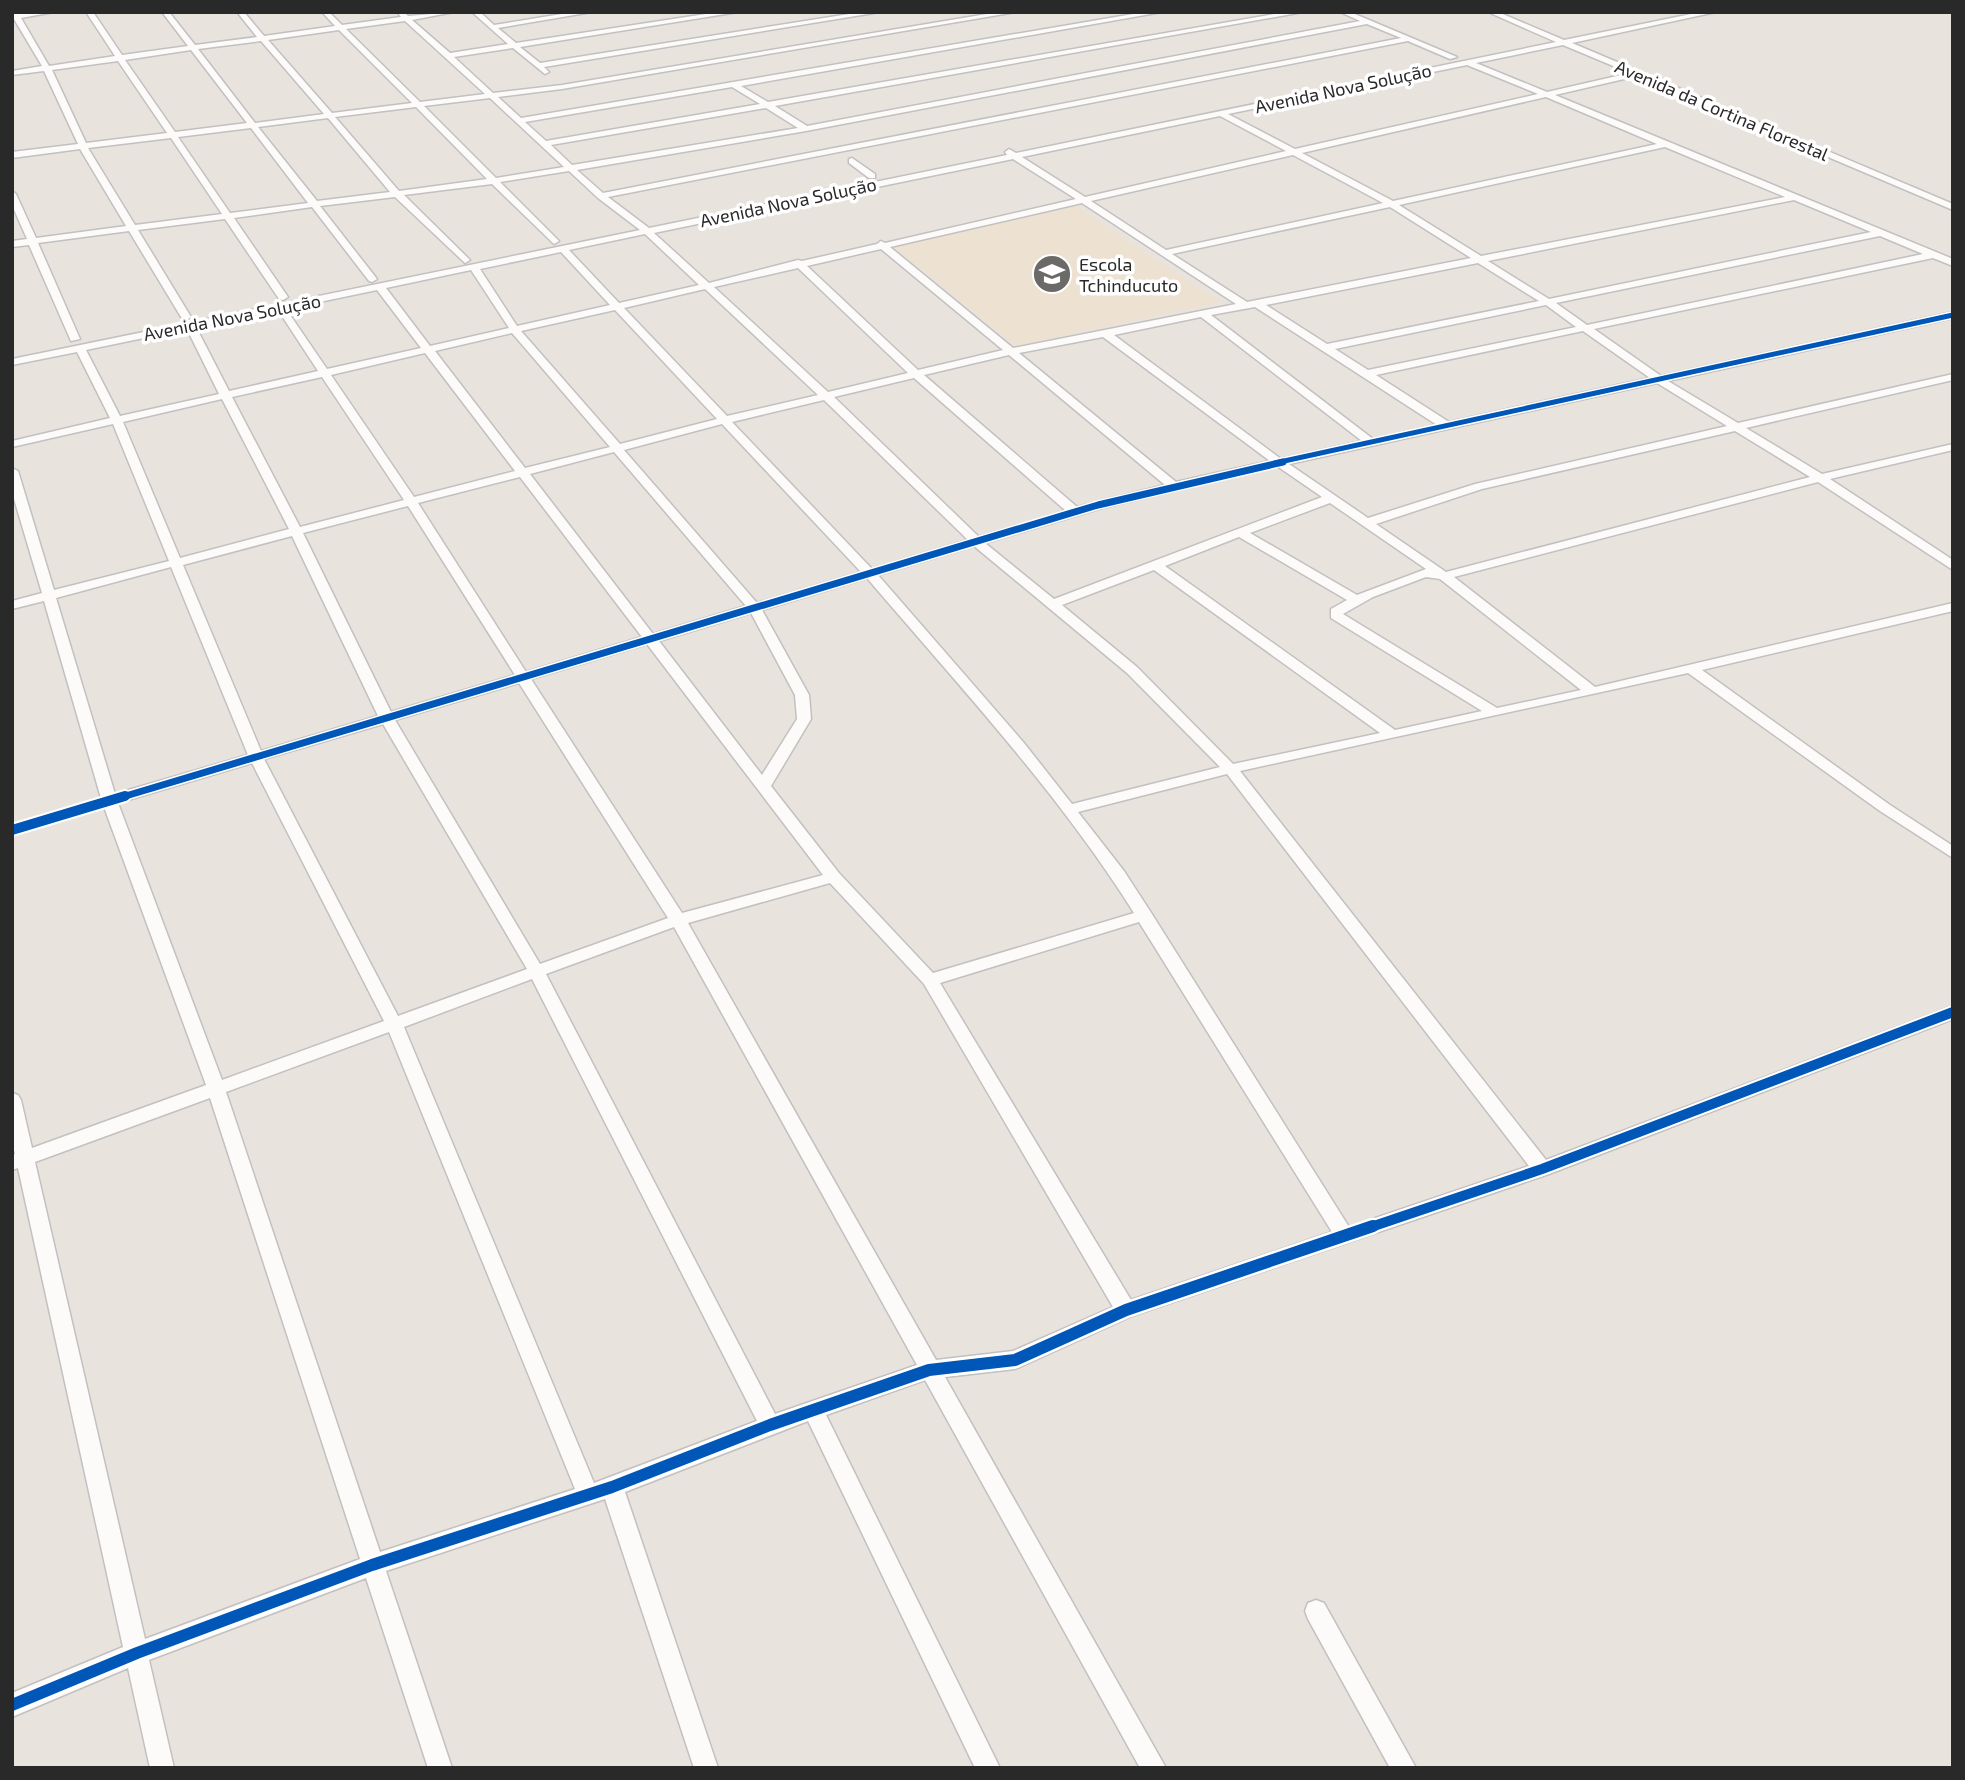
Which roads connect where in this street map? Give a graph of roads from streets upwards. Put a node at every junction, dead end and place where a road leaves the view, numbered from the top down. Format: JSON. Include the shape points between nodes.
{"nodes":[{"id":1,"x":51,"y":12,"type":"edge"},
{"id":2,"x":89,"y":12,"type":"edge"},
{"id":3,"x":164,"y":12,"type":"edge"},
{"id":4,"x":240,"y":12,"type":"edge"},
{"id":5,"x":325,"y":12,"type":"edge"},
{"id":6,"x":400,"y":12,"type":"edge"},
{"id":7,"x":451,"y":12,"type":"edge"},
{"id":8,"x":475,"y":12,"type":"edge"},
{"id":9,"x":589,"y":12,"type":"edge"},
{"id":10,"x":735,"y":12,"type":"edge"},
{"id":11,"x":877,"y":12,"type":"edge"},
{"id":12,"x":947,"y":12,"type":"edge"},
{"id":13,"x":1013,"y":12,"type":"edge"},
{"id":14,"x":1159,"y":12,"type":"edge"},
{"id":15,"x":1300,"y":12,"type":"edge"},
{"id":16,"x":1343,"y":12,"type":"edge"},
{"id":17,"x":1491,"y":12,"type":"edge"},
{"id":18,"x":1676,"y":12,"type":"edge"},
{"id":19,"x":1713,"y":12,"type":"edge"},
{"id":20,"x":715,"y":14,"type":"edge"},
{"id":21,"x":14,"y":15,"type":"edge"},
{"id":22,"x":408,"y":19,"type":"junction"},
{"id":23,"x":727,"y":21,"type":"dead end"},
{"id":24,"x":962,"y":21,"type":"junction"},
{"id":25,"x":1368,"y":22,"type":"junction"},
{"id":26,"x":492,"y":27,"type":"junction"},
{"id":27,"x":736,"y":27,"type":"dead end"},
{"id":28,"x":973,"y":27,"type":"dead end"},
{"id":29,"x":342,"y":29,"type":"junction"},
{"id":30,"x":746,"y":33,"type":"junction"},
{"id":31,"x":984,"y":33,"type":"dead end"},
{"id":32,"x":1550,"y":37,"type":"junction"},
{"id":33,"x":755,"y":39,"type":"dead end"},
{"id":34,"x":1409,"y":39,"type":"junction"},
{"id":35,"x":264,"y":40,"type":"junction"},
{"id":36,"x":995,"y":40,"type":"junction"},
{"id":37,"x":1563,"y":43,"type":"junction"},
{"id":38,"x":514,"y":46,"type":"junction"},
{"id":39,"x":765,"y":46,"type":"dead end"},
{"id":40,"x":192,"y":48,"type":"junction"},
{"id":41,"x":775,"y":52,"type":"junction"},
{"id":42,"x":449,"y":56,"type":"junction"},
{"id":43,"x":1453,"y":57,"type":"junction"},
{"id":44,"x":120,"y":58,"type":"junction"},
{"id":45,"x":785,"y":59,"type":"dead end"},
{"id":46,"x":1467,"y":62,"type":"junction"},
{"id":47,"x":795,"y":65,"type":"dead end"},
{"id":48,"x":538,"y":66,"type":"junction"},
{"id":49,"x":47,"y":68,"type":"junction"},
{"id":50,"x":806,"y":72,"type":"junction"},
{"id":51,"x":12,"y":73,"type":"edge"},
{"id":52,"x":1638,"y":74,"type":"junction"},
{"id":53,"x":733,"y":84,"type":"junction"},
{"id":54,"x":562,"y":87,"type":"junction"},
{"id":55,"x":1547,"y":94,"type":"junction"},
{"id":56,"x":491,"y":95,"type":"junction"},
{"id":57,"x":417,"y":105,"type":"junction"},
{"id":58,"x":769,"y":105,"type":"junction"},
{"id":59,"x":1220,"y":113,"type":"junction"},
{"id":60,"x":330,"y":117,"type":"junction"},
{"id":61,"x":519,"y":121,"type":"junction"},
{"id":62,"x":253,"y":127,"type":"junction"},
{"id":63,"x":806,"y":129,"type":"junction"},
{"id":64,"x":173,"y":136,"type":"junction"},
{"id":65,"x":544,"y":144,"type":"junction"},
{"id":66,"x":1668,"y":144,"type":"junction"},
{"id":67,"x":83,"y":146,"type":"junction"},
{"id":68,"x":1004,"y":149,"type":"junction"},
{"id":69,"x":1292,"y":152,"type":"junction"},
{"id":70,"x":12,"y":155,"type":"edge"},
{"id":71,"x":1015,"y":155,"type":"junction"},
{"id":72,"x":852,"y":161,"type":"dead end"},
{"id":73,"x":571,"y":169,"type":"junction"},
{"id":74,"x":872,"y":176,"type":"junction"},
{"id":75,"x":494,"y":181,"type":"junction"},
{"id":76,"x":12,"y":194,"type":"edge"},
{"id":77,"x":398,"y":195,"type":"junction"},
{"id":78,"x":601,"y":196,"type":"junction"},
{"id":79,"x":1797,"y":197,"type":"junction"},
{"id":80,"x":1079,"y":199,"type":"junction"},
{"id":81,"x":1390,"y":203,"type":"junction"},
{"id":82,"x":313,"y":205,"type":"junction"},
{"id":83,"x":1953,"y":207,"type":"edge"},
{"id":84,"x":227,"y":215,"type":"junction"},
{"id":85,"x":638,"y":224,"type":"junction"},
{"id":86,"x":131,"y":228,"type":"junction"},
{"id":87,"x":648,"y":232,"type":"junction"},
{"id":88,"x":1882,"y":233,"type":"junction"},
{"id":89,"x":34,"y":241,"type":"junction"},
{"id":90,"x":12,"y":244,"type":"edge"},
{"id":91,"x":881,"y":244,"type":"junction"},
{"id":92,"x":559,"y":246,"type":"junction"},
{"id":93,"x":1164,"y":253,"type":"junction"},
{"id":94,"x":1933,"y":255,"type":"junction"},
{"id":95,"x":1481,"y":260,"type":"junction"},
{"id":96,"x":798,"y":263,"type":"junction"},
{"id":97,"x":1953,"y":263,"type":"edge"},
{"id":98,"x":469,"y":264,"type":"junction"},
{"id":99,"x":376,"y":283,"type":"junction"},
{"id":100,"x":705,"y":286,"type":"junction"},
{"id":101,"x":1546,"y":301,"type":"junction"},
{"id":102,"x":282,"y":302,"type":"junction"},
{"id":103,"x":1250,"y":303,"type":"junction"},
{"id":104,"x":619,"y":307,"type":"junction"},
{"id":105,"x":1202,"y":313,"type":"junction"},
{"id":106,"x":1953,"y":315,"type":"edge"},
{"id":107,"x":188,"y":321,"type":"junction"},
{"id":108,"x":1585,"y":328,"type":"junction"},
{"id":109,"x":515,"y":330,"type":"junction"},
{"id":110,"x":1105,"y":333,"type":"junction"},
{"id":111,"x":78,"y":344,"type":"junction"},
{"id":112,"x":1323,"y":348,"type":"junction"},
{"id":113,"x":427,"y":351,"type":"junction"},
{"id":114,"x":12,"y":352,"type":"edge"},
{"id":115,"x":1007,"y":352,"type":"junction"},
{"id":116,"x":12,"y":362,"type":"edge"},
{"id":117,"x":325,"y":373,"type":"junction"},
{"id":118,"x":916,"y":374,"type":"junction"},
{"id":119,"x":1366,"y":374,"type":"junction"},
{"id":120,"x":1953,"y":377,"type":"edge"},
{"id":121,"x":1660,"y":380,"type":"junction"},
{"id":122,"x":226,"y":396,"type":"junction"},
{"id":123,"x":826,"y":396,"type":"junction"},
{"id":124,"x":726,"y":420,"type":"junction"},
{"id":125,"x":117,"y":421,"type":"junction"},
{"id":126,"x":1733,"y":425,"type":"junction"},
{"id":127,"x":1447,"y":426,"type":"junction"},
{"id":128,"x":1372,"y":443,"type":"junction"},
{"id":129,"x":12,"y":444,"type":"edge"},
{"id":130,"x":1953,"y":447,"type":"edge"},
{"id":131,"x":617,"y":449,"type":"junction"},
{"id":132,"x":1280,"y":463,"type":"junction"},
{"id":133,"x":12,"y":471,"type":"edge"},
{"id":134,"x":522,"y":475,"type":"junction"},
{"id":135,"x":1820,"y":478,"type":"junction"},
{"id":136,"x":1174,"y":486,"type":"junction"},
{"id":137,"x":1331,"y":498,"type":"junction"},
{"id":138,"x":411,"y":502,"type":"junction"},
{"id":139,"x":1075,"y":512,"type":"junction"},
{"id":140,"x":1369,"y":522,"type":"junction"},
{"id":141,"x":296,"y":531,"type":"junction"},
{"id":142,"x":1240,"y":533,"type":"junction"},
{"id":143,"x":976,"y":541,"type":"junction"},
{"id":144,"x":177,"y":563,"type":"junction"},
{"id":145,"x":1155,"y":565,"type":"junction"},
{"id":146,"x":1953,"y":566,"type":"edge"},
{"id":147,"x":869,"y":573,"type":"junction"},
{"id":148,"x":1444,"y":576,"type":"junction"},
{"id":149,"x":50,"y":596,"type":"junction"},
{"id":150,"x":1356,"y":600,"type":"junction"},
{"id":151,"x":12,"y":605,"type":"edge"},
{"id":152,"x":1051,"y":605,"type":"junction"},
{"id":153,"x":1953,"y":607,"type":"edge"},
{"id":154,"x":755,"y":608,"type":"junction"},
{"id":155,"x":649,"y":639,"type":"junction"},
{"id":156,"x":1691,"y":669,"type":"junction"},
{"id":157,"x":523,"y":678,"type":"junction"},
{"id":158,"x":1592,"y":692,"type":"junction"},
{"id":159,"x":1496,"y":713,"type":"junction"},
{"id":160,"x":387,"y":719,"type":"junction"},
{"id":161,"x":1393,"y":734,"type":"junction"},
{"id":162,"x":257,"y":759,"type":"junction"},
{"id":163,"x":1230,"y":769,"type":"junction"},
{"id":164,"x":763,"y":786,"type":"junction"},
{"id":165,"x":109,"y":800,"type":"junction"},
{"id":166,"x":1068,"y":810,"type":"junction"},
{"id":167,"x":12,"y":830,"type":"edge"},
{"id":168,"x":1953,"y":853,"type":"edge"},
{"id":169,"x":833,"y":877,"type":"junction"},
{"id":170,"x":1144,"y":915,"type":"junction"},
{"id":171,"x":678,"y":920,"type":"junction"},
{"id":172,"x":537,"y":972,"type":"junction"},
{"id":173,"x":930,"y":980,"type":"junction"},
{"id":174,"x":1953,"y":1012,"type":"edge"},
{"id":175,"x":394,"y":1024,"type":"junction"},
{"id":176,"x":216,"y":1088,"type":"junction"},
{"id":177,"x":12,"y":1100,"type":"edge"},
{"id":178,"x":19,"y":1160,"type":"edge"},
{"id":179,"x":1542,"y":1169,"type":"junction"},
{"id":180,"x":1345,"y":1237,"type":"junction"},
{"id":181,"x":1126,"y":1310,"type":"junction"},
{"id":182,"x":929,"y":1370,"type":"junction"},
{"id":183,"x":814,"y":1411,"type":"junction"},
{"id":184,"x":770,"y":1425,"type":"junction"},
{"id":185,"x":612,"y":1487,"type":"junction"},
{"id":186,"x":588,"y":1493,"type":"junction"},
{"id":187,"x":372,"y":1565,"type":"junction"},
{"id":188,"x":1317,"y":1611,"type":"dead end"},
{"id":189,"x":136,"y":1653,"type":"junction"},
{"id":190,"x":12,"y":1705,"type":"edge"},
{"id":191,"x":162,"y":1768,"type":"edge"},
{"id":192,"x":440,"y":1768,"type":"edge"},
{"id":193,"x":706,"y":1768,"type":"edge"},
{"id":194,"x":988,"y":1768,"type":"edge"},
{"id":195,"x":1154,"y":1768,"type":"edge"},
{"id":196,"x":1404,"y":1768,"type":"edge"}],
"edges":[{"from":1,"to":21,"type":"street"},
{"from":2,"to":44,"type":"street"},
{"from":3,"to":40,"type":"street"},
{"from":4,"to":35,"type":"street"},
{"from":5,"to":29,"type":"street"},
{"from":6,"to":22,"type":"street"},
{"from":7,"to":22,"type":"street"},
{"from":8,"to":26,"type":"street"},
{"from":9,"to":26,"type":"street"},
{"from":10,"to":20,"type":"street"},
{"from":11,"to":30,"type":"street"},
{"from":12,"to":24,"type":"street"},
{"from":13,"to":24,"type":"street"},
{"from":14,"to":36,"type":"street"},
{"from":15,"to":58,"type":"street"},
{"from":16,"to":25,"type":"street"},
{"from":17,"to":32,"type":"street","name":"Avenida da Cortina Florestal"},
{"from":18,"to":32,"type":"street","name":"Avenida Nova Solução"},
{"from":19,"to":37,"type":"street","name":"Avenida Nova Solução"},
{"from":20,"to":23,"type":"street"},
{"from":20,"to":38,"type":"street"},
{"from":21,"to":49,"type":"street"},
{"from":22,"to":29,"type":"street"},
{"from":22,"to":42,"type":"street"},
{"from":24,"to":28,"type":"street"},
{"from":24,"to":41,"type":"street"},
{"from":25,"to":34,"type":"street"},
{"from":25,"to":63,"type":"street"},
{"from":26,"to":38,"type":"street"},
{"from":27,"to":30,"type":"street"},
{"from":29,"to":35,"type":"street"},
{"from":29,"to":57,"type":"street"},
{"from":30,"to":33,"type":"street"},
{"from":30,"to":48,"type":"street"},
{"from":31,"to":36,"type":"street"},
{"from":32,"to":37,"type":"street","name":"Avenida da Cortina Florestal"},
{"from":32,"to":43,"type":"street","name":"Avenida Nova Solução"},
{"from":34,"to":43,"type":"street"},
{"from":34,"to":78,"type":"street"},
{"from":35,"to":40,"type":"street"},
{"from":35,"to":60,"type":"street"},
{"from":36,"to":50,"type":"street"},
{"from":37,"to":46,"type":"street","name":"Avenida Nova Solução"},
{"from":37,"to":52,"type":"street","name":"Avenida da Cortina Florestal"},
{"from":38,"to":42,"type":"street"},
{"from":38,"to":48,"type":"street"},
{"from":39,"to":41,"type":"street"},
{"from":40,"to":44,"type":"street"},
{"from":40,"to":62,"type":"street"},
{"from":41,"to":45,"type":"street"},
{"from":41,"to":54,"type":"street"},
{"from":42,"to":56,"type":"street"},
{"from":43,"to":68,"type":"street","name":"Avenida Nova Solução"},
{"from":44,"to":49,"type":"street"},
{"from":44,"to":64,"type":"street"},
{"from":46,"to":55,"type":"street"},
{"from":46,"to":59,"type":"street","name":"Avenida Nova Solução"},
{"from":47,"to":50,"type":"street"},
{"from":48,"to":54,"type":"street"},
{"from":49,"to":51,"type":"street"},
{"from":49,"to":67,"type":"street"},
{"from":50,"to":53,"type":"street"},
{"from":52,"to":55,"type":"street"},
{"from":52,"to":83,"type":"street","name":"Avenida da Cortina Florestal"},
{"from":53,"to":58,"type":"street"},
{"from":53,"to":61,"type":"street"},
{"from":54,"to":56,"type":"street"},
{"from":55,"to":66,"type":"street"},
{"from":55,"to":69,"type":"street"},
{"from":56,"to":57,"type":"street"},
{"from":56,"to":61,"type":"street"},
{"from":57,"to":60,"type":"street"},
{"from":57,"to":75,"type":"street"},
{"from":58,"to":63,"type":"street"},
{"from":58,"to":65,"type":"street"},
{"from":59,"to":69,"type":"street"},
{"from":59,"to":71,"type":"street","name":"Avenida Nova Solução"},
{"from":60,"to":62,"type":"street"},
{"from":60,"to":77,"type":"street"},
{"from":61,"to":65,"type":"street"},
{"from":62,"to":64,"type":"street"},
{"from":62,"to":82,"type":"street"},
{"from":63,"to":73,"type":"street"},
{"from":64,"to":67,"type":"street"},
{"from":64,"to":84,"type":"street"},
{"from":65,"to":73,"type":"street"},
{"from":66,"to":79,"type":"street"},
{"from":66,"to":81,"type":"street"},
{"from":67,"to":70,"type":"street"},
{"from":67,"to":86,"type":"street"},
{"from":68,"to":71,"type":"street"},
{"from":68,"to":74,"type":"street","name":"Avenida Nova Solução"},
{"from":69,"to":80,"type":"street"},
{"from":69,"to":81,"type":"street"},
{"from":71,"to":80,"type":"street"},
{"from":71,"to":87,"type":"street","name":"Avenida Nova Solução"},
{"from":72,"to":74,"type":"street"},
{"from":73,"to":75,"type":"street"},
{"from":73,"to":78,"type":"street"},
{"from":74,"to":85,"type":"street","name":"Avenida Nova Solução"},
{"from":75,"to":77,"type":"street"},
{"from":75,"to":92,"type":"street"},
{"from":76,"to":89,"type":"street"},
{"from":77,"to":82,"type":"street"},
{"from":77,"to":98,"type":"street"},
{"from":78,"to":85,"type":"street"},
{"from":79,"to":88,"type":"street"},
{"from":79,"to":95,"type":"street"},
{"from":80,"to":91,"type":"street"},
{"from":80,"to":93,"type":"street"},
{"from":81,"to":93,"type":"street"},
{"from":81,"to":95,"type":"street"},
{"from":82,"to":84,"type":"street"},
{"from":82,"to":99,"type":"street"},
{"from":84,"to":86,"type":"street"},
{"from":84,"to":102,"type":"street"},
{"from":85,"to":87,"type":"street"},
{"from":85,"to":92,"type":"street","name":"Avenida Nova Solução"},
{"from":86,"to":89,"type":"street"},
{"from":86,"to":107,"type":"street"},
{"from":87,"to":92,"type":"street","name":"Avenida Nova Solução"},
{"from":87,"to":100,"type":"street"},
{"from":88,"to":94,"type":"street"},
{"from":88,"to":101,"type":"street"},
{"from":89,"to":90,"type":"street"},
{"from":89,"to":111,"type":"street"},
{"from":91,"to":96,"type":"street"},
{"from":91,"to":115,"type":"street"},
{"from":92,"to":98,"type":"street","name":"Avenida Nova Solução"},
{"from":92,"to":104,"type":"street"},
{"from":93,"to":103,"type":"street"},
{"from":94,"to":97,"type":"street"},
{"from":94,"to":108,"type":"street"},
{"from":95,"to":101,"type":"street"},
{"from":95,"to":103,"type":"street"},
{"from":96,"to":100,"type":"street"},
{"from":96,"to":118,"type":"street"},
{"from":98,"to":99,"type":"street","name":"Avenida Nova Solução"},
{"from":98,"to":109,"type":"street"},
{"from":99,"to":102,"type":"street","name":"Avenida Nova Solução"},
{"from":99,"to":113,"type":"street"},
{"from":100,"to":104,"type":"street"},
{"from":100,"to":123,"type":"street"},
{"from":101,"to":108,"type":"street"},
{"from":101,"to":112,"type":"street"},
{"from":102,"to":107,"type":"street","name":"Avenida Nova Solução"},
{"from":102,"to":117,"type":"street"},
{"from":103,"to":105,"type":"street"},
{"from":103,"to":112,"type":"street"},
{"from":104,"to":109,"type":"street"},
{"from":104,"to":124,"type":"street"},
{"from":105,"to":110,"type":"street"},
{"from":105,"to":128,"type":"street"},
{"from":106,"to":121,"type":"street"},
{"from":107,"to":111,"type":"street","name":"Avenida Nova Solução"},
{"from":107,"to":122,"type":"street"},
{"from":108,"to":119,"type":"street"},
{"from":108,"to":121,"type":"street"},
{"from":109,"to":113,"type":"street"},
{"from":109,"to":131,"type":"street"},
{"from":110,"to":115,"type":"street"},
{"from":110,"to":132,"type":"street"},
{"from":111,"to":114,"type":"street","name":"Avenida Nova Solução"},
{"from":111,"to":116,"type":"street","name":"Avenida Nova Solução"},
{"from":111,"to":125,"type":"street"},
{"from":112,"to":119,"type":"street"},
{"from":113,"to":117,"type":"street"},
{"from":113,"to":134,"type":"street"},
{"from":115,"to":118,"type":"street"},
{"from":115,"to":136,"type":"street"},
{"from":117,"to":122,"type":"street"},
{"from":117,"to":138,"type":"street"},
{"from":118,"to":123,"type":"street"},
{"from":118,"to":139,"type":"street"},
{"from":119,"to":127,"type":"street"},
{"from":120,"to":126,"type":"street"},
{"from":121,"to":126,"type":"street"},
{"from":121,"to":127,"type":"street"},
{"from":122,"to":125,"type":"street"},
{"from":122,"to":141,"type":"street"},
{"from":123,"to":124,"type":"street"},
{"from":123,"to":143,"type":"street"},
{"from":124,"to":131,"type":"street"},
{"from":124,"to":147,"type":"street"},
{"from":125,"to":129,"type":"street"},
{"from":125,"to":144,"type":"street"},
{"from":126,"to":135,"type":"street"},
{"from":126,"to":140,"type":"street","via":[[1479,486]]},
{"from":127,"to":128,"type":"street"},
{"from":128,"to":132,"type":"street"},
{"from":130,"to":135,"type":"street"},
{"from":131,"to":134,"type":"street"},
{"from":131,"to":154,"type":"street"},
{"from":132,"to":136,"type":"street"},
{"from":132,"to":137,"type":"street"},
{"from":133,"to":149,"type":"street"},
{"from":134,"to":138,"type":"street"},
{"from":134,"to":155,"type":"street"},
{"from":135,"to":146,"type":"street"},
{"from":135,"to":148,"type":"street"},
{"from":136,"to":139,"type":"street"},
{"from":137,"to":140,"type":"street"},
{"from":137,"to":142,"type":"street"},
{"from":138,"to":141,"type":"street"},
{"from":138,"to":157,"type":"street"},
{"from":139,"to":143,"type":"street"},
{"from":140,"to":148,"type":"street"},
{"from":141,"to":144,"type":"street"},
{"from":141,"to":160,"type":"street"},
{"from":142,"to":145,"type":"street"},
{"from":142,"to":150,"type":"street"},
{"from":143,"to":147,"type":"street"},
{"from":143,"to":152,"type":"street"},
{"from":144,"to":149,"type":"street"},
{"from":144,"to":162,"type":"street"},
{"from":145,"to":152,"type":"street"},
{"from":145,"to":161,"type":"street"},
{"from":147,"to":154,"type":"street"},
{"from":147,"to":166,"type":"street","via":[[1019,746]]},
{"from":148,"to":150,"type":"street","via":[[1425,573]]},
{"from":148,"to":158,"type":"street"},
{"from":149,"to":151,"type":"street"},
{"from":149,"to":165,"type":"street"},
{"from":150,"to":159,"type":"street","via":[[1337,609],[1336,615]]},
{"from":152,"to":163,"type":"street","via":[[1132,670]]},
{"from":153,"to":156,"type":"street"},
{"from":154,"to":155,"type":"street"},
{"from":154,"to":164,"type":"street","via":[[802,695],[804,719]]},
{"from":155,"to":157,"type":"street"},
{"from":155,"to":164,"type":"street"},
{"from":156,"to":158,"type":"street"},
{"from":156,"to":168,"type":"street"},
{"from":157,"to":160,"type":"street"},
{"from":157,"to":171,"type":"street"},
{"from":158,"to":159,"type":"street"},
{"from":159,"to":161,"type":"street"},
{"from":160,"to":162,"type":"street"},
{"from":160,"to":172,"type":"street"},
{"from":161,"to":163,"type":"street"},
{"from":162,"to":165,"type":"street"},
{"from":162,"to":175,"type":"street"},
{"from":163,"to":166,"type":"street"},
{"from":163,"to":179,"type":"street"},
{"from":164,"to":169,"type":"street"},
{"from":165,"to":167,"type":"street"},
{"from":165,"to":176,"type":"street"},
{"from":166,"to":170,"type":"street"},
{"from":169,"to":171,"type":"street"},
{"from":169,"to":173,"type":"street"},
{"from":170,"to":173,"type":"street"},
{"from":170,"to":180,"type":"street"},
{"from":171,"to":172,"type":"street"},
{"from":171,"to":182,"type":"street"},
{"from":172,"to":175,"type":"street"},
{"from":172,"to":184,"type":"street"},
{"from":173,"to":181,"type":"street"},
{"from":174,"to":179,"type":"street"},
{"from":175,"to":176,"type":"street"},
{"from":175,"to":186,"type":"street"},
{"from":176,"to":178,"type":"street"},
{"from":176,"to":187,"type":"street"},
{"from":177,"to":178,"type":"street"},
{"from":178,"to":189,"type":"street"},
{"from":179,"to":180,"type":"street"},
{"from":180,"to":181,"type":"street"},
{"from":181,"to":182,"type":"street","via":[[1015,1360]]},
{"from":182,"to":183,"type":"street"},
{"from":182,"to":195,"type":"street"},
{"from":183,"to":184,"type":"street"},
{"from":183,"to":194,"type":"street"},
{"from":184,"to":185,"type":"street"},
{"from":185,"to":186,"type":"street"},
{"from":185,"to":193,"type":"street"},
{"from":186,"to":187,"type":"street"},
{"from":187,"to":189,"type":"street"},
{"from":187,"to":192,"type":"street"},
{"from":188,"to":196,"type":"street"},
{"from":189,"to":190,"type":"street"},
{"from":189,"to":191,"type":"street"}]}
